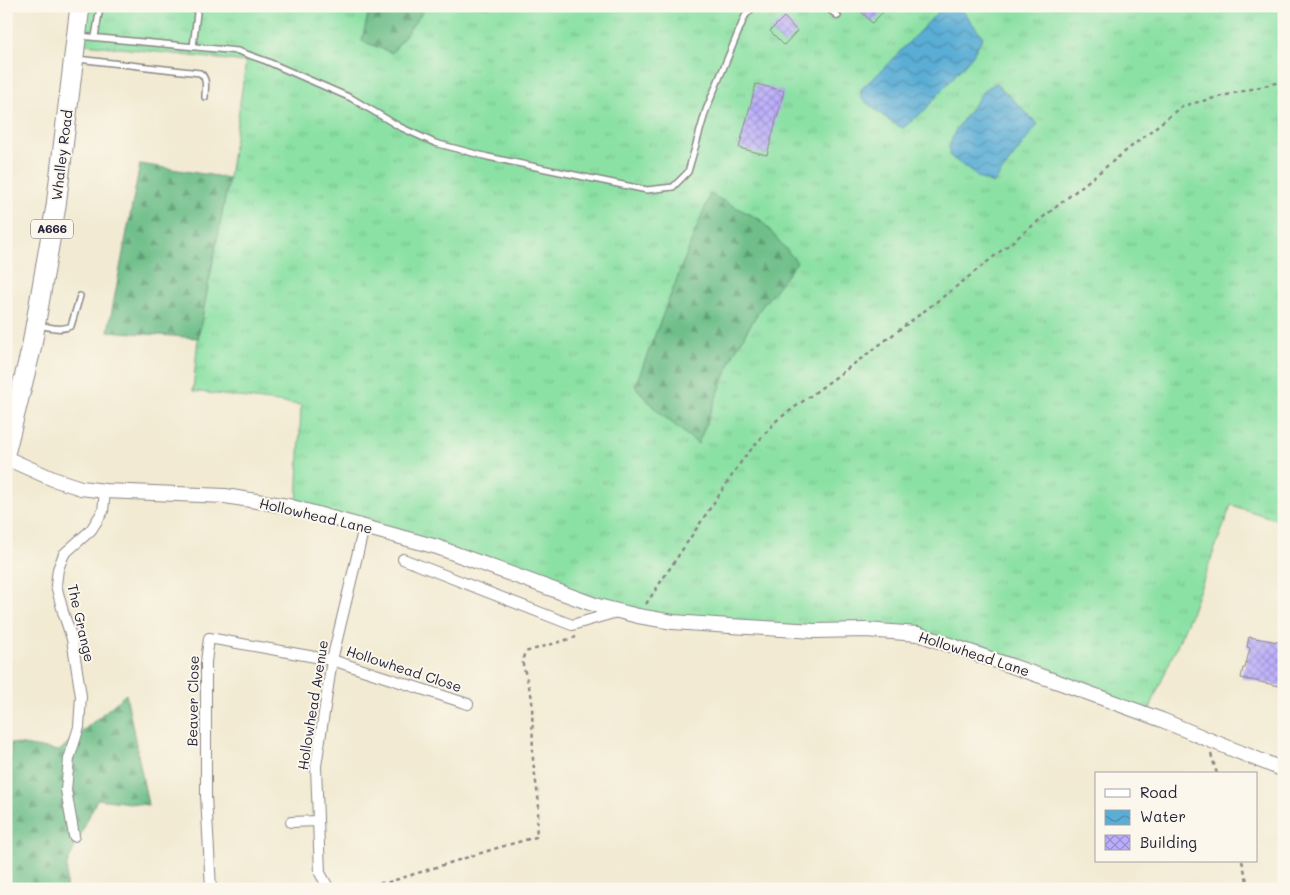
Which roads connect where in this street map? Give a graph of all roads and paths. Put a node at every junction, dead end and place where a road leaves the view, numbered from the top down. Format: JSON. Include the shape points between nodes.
{"nodes":[{"id":1,"x":80,"y":6,"type":"edge"},
{"id":2,"x":103,"y":6,"type":"edge"},
{"id":3,"x":754,"y":6,"type":"edge"},
{"id":4,"x":825,"y":6,"type":"edge"},
{"id":5,"x":197,"y":12,"type":"dead end"},
{"id":6,"x":838,"y":16,"type":"dead end"},
{"id":7,"x":86,"y":36,"type":"junction"},
{"id":8,"x":193,"y":47,"type":"junction"},
{"id":9,"x":74,"y":58,"type":"junction"},
{"id":10,"x":1284,"y":81,"type":"edge"},
{"id":11,"x":205,"y":97,"type":"dead end"},
{"id":12,"x":80,"y":296,"type":"dead end"},
{"id":13,"x":35,"y":325,"type":"junction"},
{"id":14,"x":6,"y":450,"type":"edge"},
{"id":15,"x":6,"y":458,"type":"edge"},
{"id":16,"x":105,"y":491,"type":"junction"},
{"id":17,"x":364,"y":527,"type":"junction"},
{"id":18,"x":402,"y":559,"type":"dead end"},
{"id":19,"x":619,"y":611,"type":"junction"},
{"id":20,"x":638,"y":616,"type":"junction"},
{"id":21,"x":583,"y":634,"type":"dead end"},
{"id":22,"x":332,"y":660,"type":"junction"},
{"id":23,"x":468,"y":704,"type":"dead end"},
{"id":24,"x":1284,"y":770,"type":"edge"},
{"id":25,"x":318,"y":820,"type":"junction"},
{"id":26,"x":291,"y":822,"type":"dead end"},
{"id":27,"x":74,"y":836,"type":"dead end"},
{"id":28,"x":1242,"y":862,"type":"edge"},
{"id":29,"x":211,"y":889,"type":"edge"},
{"id":30,"x":329,"y":889,"type":"edge"},
{"id":31,"x":339,"y":889,"type":"edge"},
{"id":32,"x":1250,"y":889,"type":"edge"}],
"edges":[{"from":1,"to":7,"type":"highway","name":"Whalley Road","number":"A666"},
{"from":2,"to":7,"type":"lane"},
{"from":3,"to":8,"type":"lane","via":[[745,16],[706,110],[688,172],[673,187],[647,190],[435,143],[351,98],[266,61],[238,51]]},
{"from":4,"to":6,"type":"lane"},
{"from":5,"to":8,"type":"lane"},
{"from":7,"to":8,"type":"lane"},
{"from":7,"to":9,"type":"highway","name":"Whalley Road","number":"A666"},
{"from":9,"to":11,"type":"lane","via":[[200,72],[205,78]]},
{"from":9,"to":13,"type":"highway","name":"Whalley Road","number":"A666","via":[[56,206]]},
{"from":10,"to":20,"type":"path","via":[[1182,106],[952,290],[776,421],[744,459]]},
{"from":12,"to":13,"type":"lane","via":[[71,326],[60,329]]},
{"from":13,"to":14,"type":"highway","name":"Whalley Road","number":"A666"},
{"from":15,"to":16,"type":"street","name":"Hollowhead Lane","via":[[53,479]]},
{"from":16,"to":17,"type":"street","name":"Hollowhead Lane","via":[[225,496],[288,506]]},
{"from":16,"to":27,"type":"street","name":"The Grange","via":[[103,511],[91,530],[64,554],[56,585],[72,639],[81,696],[79,727],[69,760],[66,790]]},
{"from":17,"to":19,"type":"street","name":"Hollowhead Lane","via":[[437,547]]},
{"from":17,"to":22,"type":"street","name":"Hollowhead Avenue"},
{"from":18,"to":19,"type":"street","via":[[572,624]]},
{"from":19,"to":20,"type":"street","name":"Hollowhead Lane"},
{"from":20,"to":24,"type":"street","name":"Hollowhead Lane","via":[[730,626],[918,634],[1162,720]]},
{"from":21,"to":31,"type":"path","via":[[525,652],[522,661],[532,698],[533,761],[539,804],[536,837],[389,882]]},
{"from":22,"to":23,"type":"street","name":"Hollowhead Close"},
{"from":22,"to":25,"type":"street","name":"Hollowhead Avenue","via":[[316,766]]},
{"from":22,"to":29,"type":"street","name":"Beaver Close","via":[[209,638],[206,662],[206,796]]},
{"from":25,"to":26,"type":"street"},
{"from":25,"to":30,"type":"street","name":"Hollowhead Avenue","via":[[320,873]]},
{"from":28,"to":32,"type":"path"}]}
